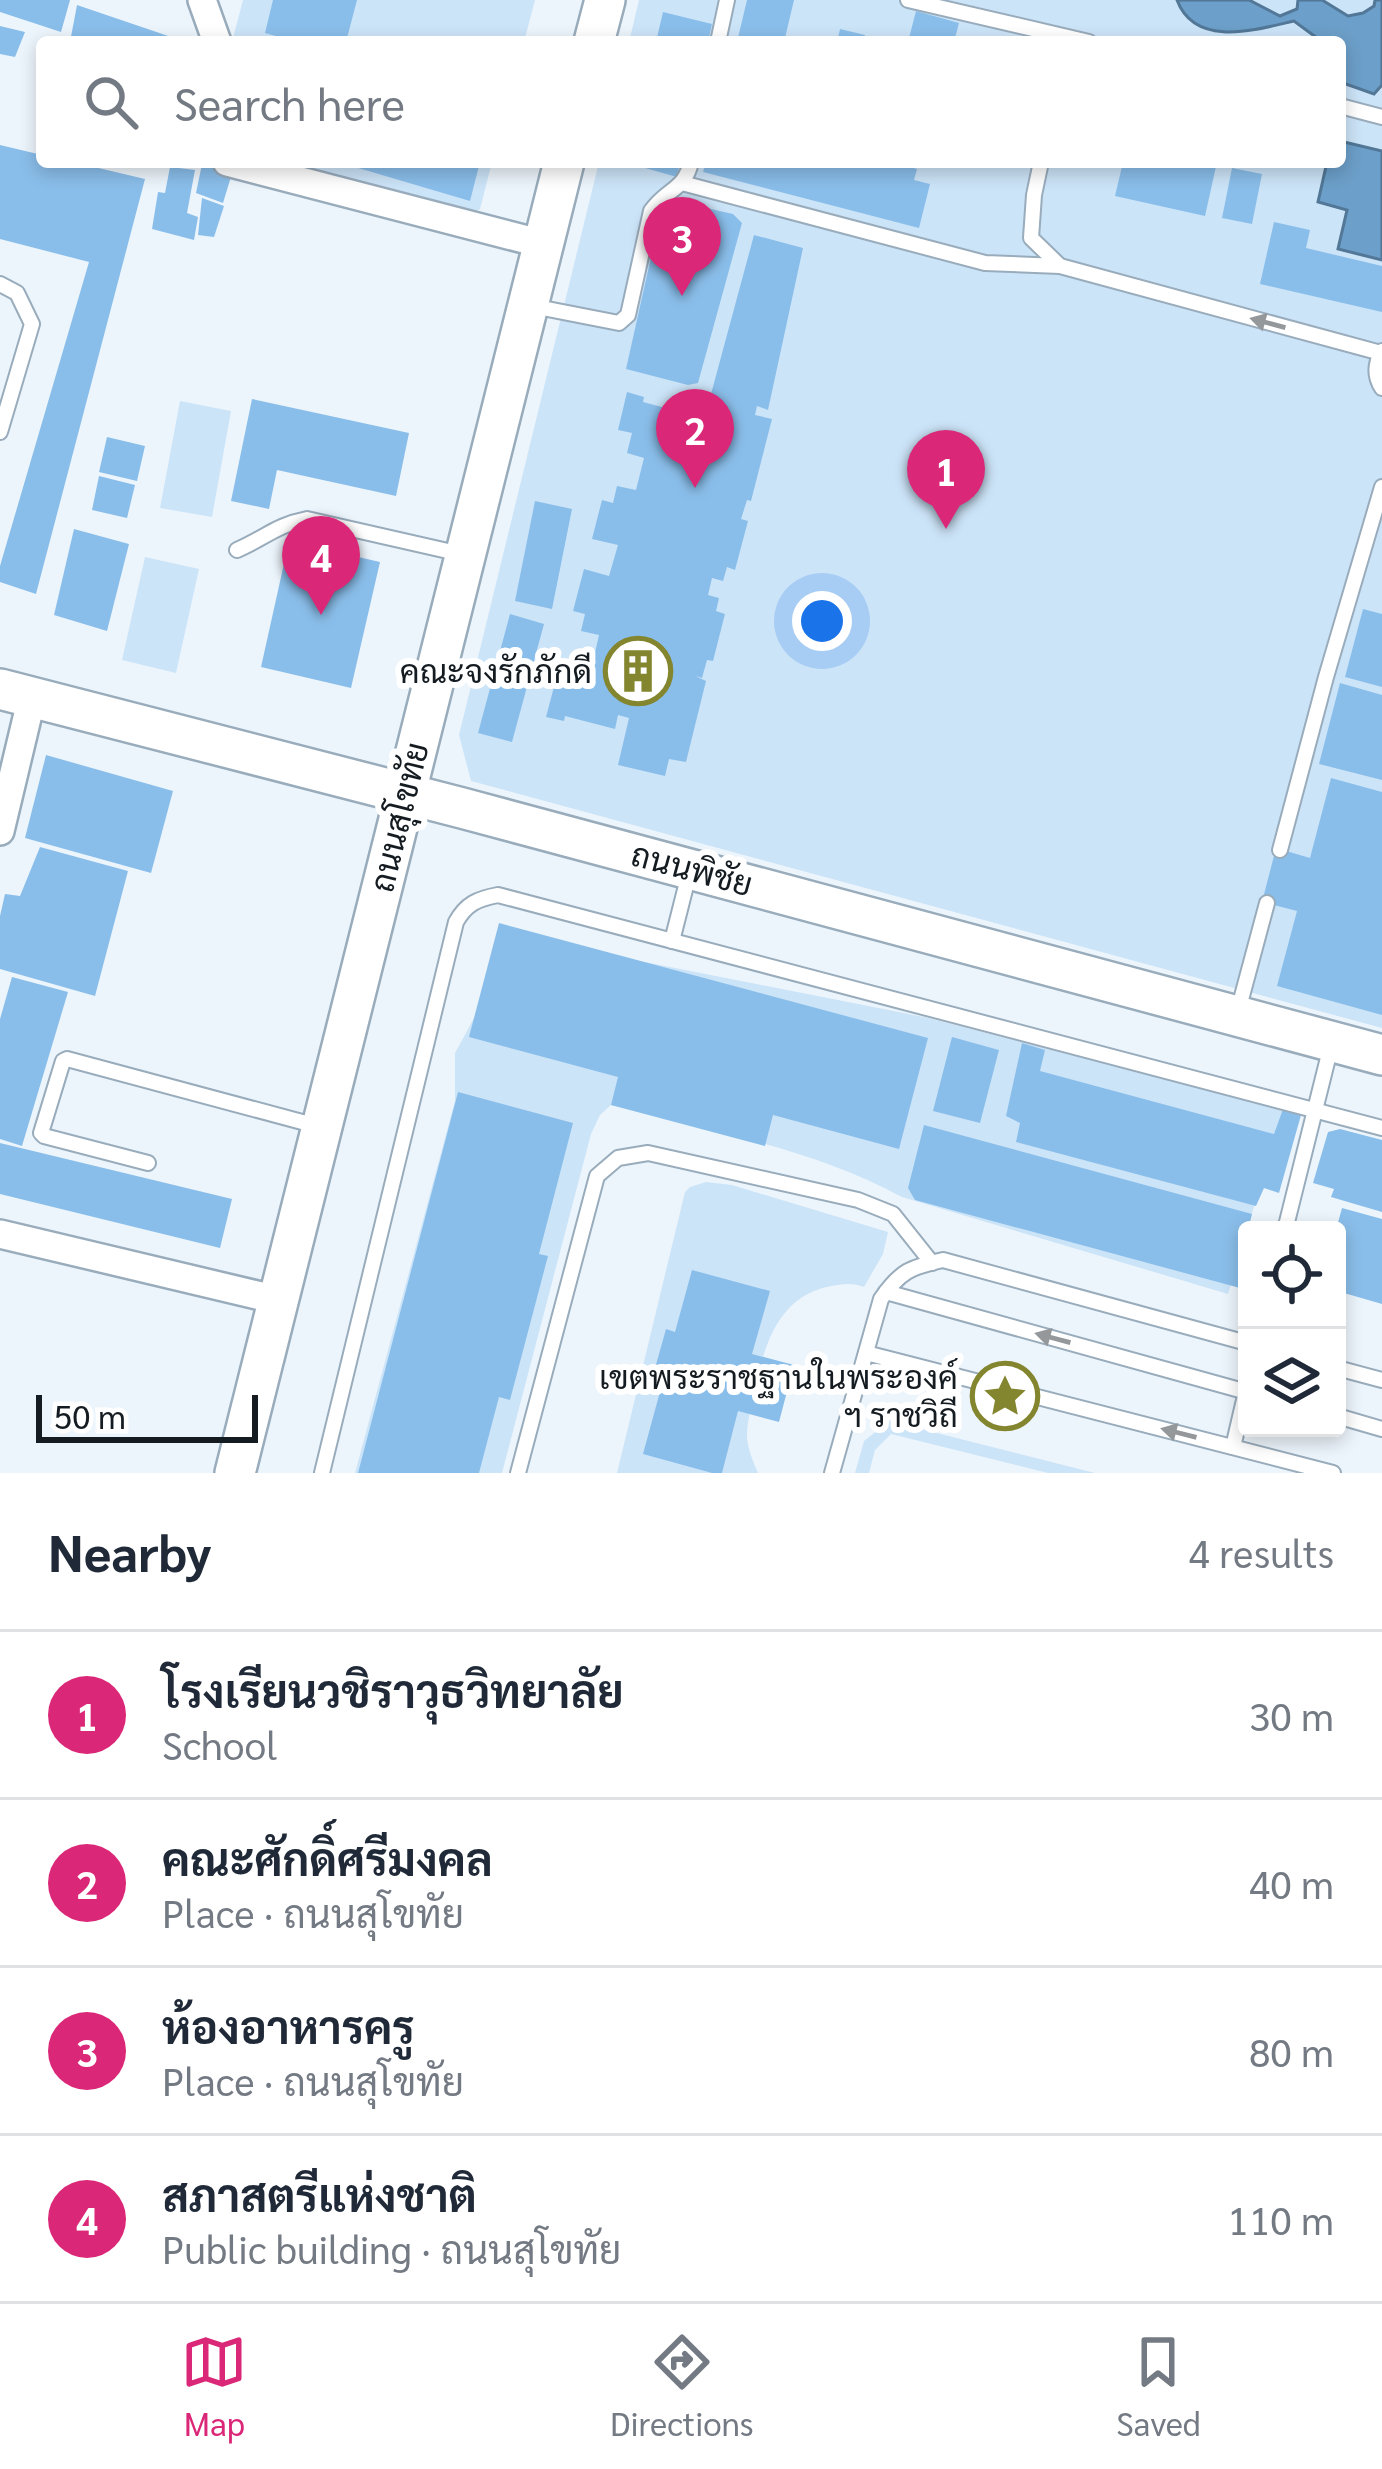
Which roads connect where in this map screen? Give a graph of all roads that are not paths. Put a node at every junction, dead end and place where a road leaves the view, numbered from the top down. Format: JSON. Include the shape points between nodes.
{"nodes":[{"id":1,"x":202,"y":0,"type":"edge"},
{"id":2,"x":604,"y":0,"type":"edge"},
{"id":3,"x":728,"y":0,"type":"edge"},
{"id":4,"x":908,"y":0,"type":"edge"},
{"id":5,"x":968,"y":6,"type":"edge"},
{"id":6,"x":215,"y":36,"type":"edge"},
{"id":7,"x":595,"y":36,"type":"edge"},
{"id":8,"x":719,"y":36,"type":"edge"},
{"id":9,"x":1063,"y":36,"type":"edge"},
{"id":10,"x":1346,"y":108,"type":"edge"},
{"id":11,"x":1382,"y":117,"type":"edge"},
{"id":12,"x":250,"y":168,"type":"edge"},
{"id":13,"x":562,"y":168,"type":"edge"},
{"id":14,"x":690,"y":168,"type":"edge"},
{"id":15,"x":1040,"y":168,"type":"edge"},
{"id":16,"x":682,"y":184,"type":"junction"},
{"id":17,"x":543,"y":244,"type":"junction"},
{"id":18,"x":1060,"y":266,"type":"junction"},
{"id":19,"x":0,"y":284,"type":"edge"},
{"id":20,"x":527,"y":305,"type":"junction"},
{"id":21,"x":1381,"y":352,"type":"edge"},
{"id":22,"x":1382,"y":388,"type":"edge"},
{"id":23,"x":0,"y":432,"type":"edge"},
{"id":24,"x":1382,"y":487,"type":"edge"},
{"id":25,"x":237,"y":550,"type":"dead end"},
{"id":26,"x":465,"y":555,"type":"junction"},
{"id":27,"x":16,"y":693,"type":"edge"},
{"id":28,"x":405,"y":793,"type":"junction"},
{"id":29,"x":0,"y":831,"type":"edge"},
{"id":30,"x":1280,"y":850,"type":"dead end"},
{"id":31,"x":690,"y":869,"type":"junction"},
{"id":32,"x":1267,"y":903,"type":"dead end"},
{"id":33,"x":672,"y":941,"type":"junction"},
{"id":34,"x":1237,"y":1016,"type":"junction"},
{"id":35,"x":1332,"y":1041,"type":"junction"},
{"id":36,"x":1382,"y":1055,"type":"edge"},
{"id":37,"x":1315,"y":1110,"type":"junction"},
{"id":38,"x":322,"y":1127,"type":"junction"},
{"id":39,"x":1382,"y":1128,"type":"edge"},
{"id":40,"x":148,"y":1163,"type":"dead end"},
{"id":41,"x":1287,"y":1221,"type":"edge"},
{"id":42,"x":0,"y":1234,"type":"edge"},
{"id":43,"x":932,"y":1263,"type":"junction"},
{"id":44,"x":886,"y":1292,"type":"junction"},
{"id":45,"x":278,"y":1300,"type":"junction"},
{"id":46,"x":1238,"y":1341,"type":"edge"},
{"id":47,"x":866,"y":1353,"type":"junction"},
{"id":48,"x":1346,"y":1370,"type":"edge"},
{"id":49,"x":1382,"y":1380,"type":"edge"},
{"id":50,"x":1238,"y":1388,"type":"edge"},
{"id":51,"x":1346,"y":1419,"type":"edge"},
{"id":52,"x":1238,"y":1427,"type":"edge"},
{"id":53,"x":1382,"y":1429,"type":"edge"},
{"id":54,"x":1233,"y":1448,"type":"junction"},
{"id":55,"x":235,"y":1473,"type":"edge"},
{"id":56,"x":322,"y":1473,"type":"edge"},
{"id":57,"x":518,"y":1473,"type":"edge"},
{"id":58,"x":832,"y":1473,"type":"edge"},
{"id":59,"x":1333,"y":1473,"type":"edge"}],
"edges":[{"from":1,"to":6,"type":"street"},
{"from":2,"to":7,"type":"street"},
{"from":3,"to":8,"type":"lane"},
{"from":4,"to":5,"type":"lane"},
{"from":5,"to":9,"type":"lane"},
{"from":10,"to":11,"type":"lane"},
{"from":12,"to":17,"type":"street"},
{"from":13,"to":17,"type":"street","name":"ถนนสุโขทัย"},
{"from":14,"to":16,"type":"lane"},
{"from":15,"to":18,"type":"lane","via":[[1031,238]]},
{"from":16,"to":18,"type":"lane","via":[[985,263]]},
{"from":16,"to":20,"type":"lane","via":[[650,211],[628,315],[619,323]]},
{"from":17,"to":20,"type":"street","name":"ถนนสุโขทัย"},
{"from":21,"to":18,"type":"lane","one_way":true},
{"from":19,"to":23,"type":"lane","via":[[17,293],[32,323]]},
{"from":20,"to":26,"type":"street","name":"ถนนสุโขทัย"},
{"from":21,"to":22,"type":"lane"},
{"from":24,"to":30,"type":"lane"},
{"from":25,"to":26,"type":"lane","via":[[307,519]]},
{"from":26,"to":28,"type":"street","name":"ถนนสุโขทัย"},
{"from":27,"to":28,"type":"street","name":"ถนนพิชัย"},
{"from":27,"to":29,"type":"street"},
{"from":28,"to":31,"type":"street","name":"ถนนพิชัย"},
{"from":28,"to":38,"type":"street","name":"ถนนสุโขทัย"},
{"from":31,"to":33,"type":"lane"},
{"from":31,"to":34,"type":"street","name":"ถนนพิชัย"},
{"from":32,"to":34,"type":"lane"},
{"from":33,"to":37,"type":"lane"},
{"from":33,"to":56,"type":"lane","via":[[498,895],[465,907]]},
{"from":34,"to":35,"type":"street","name":"ถนนพิชัย"},
{"from":35,"to":36,"type":"street","name":"ถนนพิชัย"},
{"from":35,"to":37,"type":"lane"},
{"from":37,"to":39,"type":"lane"},
{"from":37,"to":41,"type":"lane"},
{"from":38,"to":40,"type":"lane","via":[[63,1061],[40,1133]]},
{"from":38,"to":45,"type":"street","name":"ถนนสุโขทัย"},
{"from":42,"to":45,"type":"street"},
{"from":43,"to":44,"type":"lane","via":[[911,1268]]},
{"from":43,"to":46,"type":"lane"},
{"from":43,"to":57,"type":"lane","via":[[893,1214],[858,1200],[648,1153],[618,1158],[597,1176]]},
{"from":44,"to":47,"type":"lane"},
{"from":50,"to":44,"type":"lane","one_way":true},
{"from":45,"to":55,"type":"street","name":"ถนนสุโขทัย"},
{"from":54,"to":47,"type":"lane","one_way":true},
{"from":47,"to":58,"type":"lane"},
{"from":48,"to":49,"type":"lane"},
{"from":51,"to":53,"type":"lane"},
{"from":52,"to":54,"type":"lane"},
{"from":54,"to":59,"type":"lane"}]}
